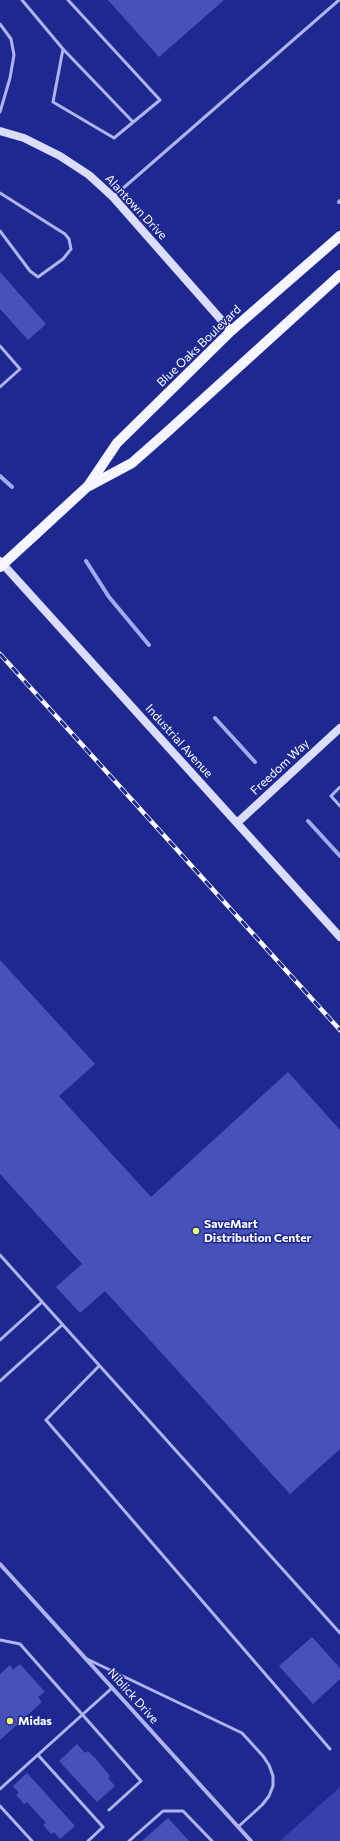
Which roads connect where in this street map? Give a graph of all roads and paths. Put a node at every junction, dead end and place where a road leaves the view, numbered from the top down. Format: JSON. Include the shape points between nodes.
{"nodes":[{"id":1,"x":22,"y":0,"type":"edge"},
{"id":2,"x":68,"y":0,"type":"edge"},
{"id":3,"x":339,"y":0,"type":"edge"},
{"id":4,"x":0,"y":24,"type":"edge"},
{"id":5,"x":63,"y":49,"type":"junction"},
{"id":6,"x":0,"y":112,"type":"edge"},
{"id":7,"x":133,"y":122,"type":"junction"},
{"id":8,"x":0,"y":131,"type":"edge"},
{"id":9,"x":0,"y":193,"type":"edge"},
{"id":10,"x":113,"y":197,"type":"junction"},
{"id":11,"x":0,"y":231,"type":"edge"},
{"id":12,"x":340,"y":236,"type":"edge"},
{"id":13,"x":340,"y":275,"type":"edge"},
{"id":14,"x":231,"y":331,"type":"junction"},
{"id":15,"x":0,"y":346,"type":"edge"},
{"id":16,"x":0,"y":387,"type":"edge"},
{"id":17,"x":88,"y":486,"type":"junction"},
{"id":18,"x":0,"y":561,"type":"edge"},
{"id":19,"x":0,"y":567,"type":"edge"},
{"id":20,"x":340,"y":728,"type":"edge"},
{"id":21,"x":340,"y":787,"type":"edge"},
{"id":22,"x":340,"y":806,"type":"edge"},
{"id":23,"x":237,"y":823,"type":"junction"},
{"id":24,"x":340,"y":938,"type":"edge"},
{"id":25,"x":0,"y":1255,"type":"edge"},
{"id":26,"x":42,"y":1302,"type":"junction"},
{"id":27,"x":62,"y":1324,"type":"junction"},
{"id":28,"x":0,"y":1340,"type":"edge"},
{"id":29,"x":100,"y":1366,"type":"junction"},
{"id":30,"x":0,"y":1381,"type":"edge"},
{"id":31,"x":0,"y":1564,"type":"edge"},
{"id":32,"x":340,"y":1633,"type":"edge"},
{"id":33,"x":0,"y":1640,"type":"edge"},
{"id":34,"x":86,"y":1658,"type":"junction"},
{"id":35,"x":112,"y":1688,"type":"junction"},
{"id":36,"x":82,"y":1715,"type":"junction"},
{"id":37,"x":330,"y":1749,"type":"dead end"},
{"id":38,"x":38,"y":1755,"type":"junction"},
{"id":39,"x":0,"y":1789,"type":"edge"},
{"id":40,"x":0,"y":1806,"type":"edge"},
{"id":41,"x":109,"y":1810,"type":"dead end"},
{"id":42,"x":238,"y":1827,"type":"junction"},
{"id":43,"x":32,"y":1841,"type":"edge"},
{"id":44,"x":88,"y":1841,"type":"edge"},
{"id":45,"x":130,"y":1841,"type":"edge"},
{"id":46,"x":212,"y":1841,"type":"edge"},
{"id":47,"x":250,"y":1841,"type":"edge"}],
"edges":[{"from":1,"to":5,"type":"lane"},
{"from":2,"to":7,"type":"lane","via":[[160,100]]},
{"from":3,"to":10,"type":"lane"},
{"from":4,"to":6,"type":"lane","via":[[11,39],[14,55]]},
{"from":5,"to":7,"type":"lane"},
{"from":5,"to":7,"type":"lane","via":[[53,102],[114,138]]},
{"from":8,"to":10,"type":"street","name":"Alantown Drive","via":[[24,138],[60,156]]},
{"from":9,"to":11,"type":"lane","via":[[64,234],[70,239],[70,249],[63,259],[38,277],[30,271]]},
{"from":10,"to":14,"type":"street","name":"Alantown Drive"},
{"from":12,"to":14,"type":"main road","name":"Blue Oaks Boulevard"},
{"from":13,"to":17,"type":"main road","name":"Blue Oaks Boulevard","via":[[138,458]]},
{"from":14,"to":17,"type":"main road","name":"Blue Oaks Boulevard","via":[[117,443]]},
{"from":15,"to":16,"type":"lane","via":[[20,369]]},
{"from":17,"to":19,"type":"main road","name":"Blue Oaks Boulevard","bridge":true},
{"from":18,"to":23,"type":"street","name":"Industrial Avenue"},
{"from":20,"to":23,"type":"street","name":"Freedom Way"},
{"from":21,"to":22,"type":"lane","via":[[331,796]]},
{"from":23,"to":24,"type":"street","name":"Industrial Avenue"},
{"from":25,"to":26,"type":"lane"},
{"from":26,"to":27,"type":"lane"},
{"from":26,"to":28,"type":"lane"},
{"from":27,"to":29,"type":"lane"},
{"from":27,"to":30,"type":"lane"},
{"from":29,"to":32,"type":"lane"},
{"from":29,"to":37,"type":"lane","via":[[46,1420]]},
{"from":31,"to":34,"type":"street","name":"Niblick Drive"},
{"from":33,"to":36,"type":"lane","via":[[20,1644]]},
{"from":34,"to":35,"type":"street","name":"Niblick Drive"},
{"from":34,"to":42,"type":"lane","via":[[242,1733],[263,1756],[273,1776],[273,1786],[262,1805]]},
{"from":35,"to":36,"type":"lane"},
{"from":35,"to":42,"type":"street","name":"Niblick Drive"},
{"from":36,"to":38,"type":"lane"},
{"from":36,"to":41,"type":"lane","via":[[140,1781]]},
{"from":38,"to":39,"type":"lane"},
{"from":38,"to":44,"type":"lane","via":[[103,1827]]},
{"from":40,"to":43,"type":"lane"},
{"from":42,"to":47,"type":"street","name":"Niblick Drive"},
{"from":45,"to":46,"type":"lane","via":[[162,1811],[183,1811]]}]}
